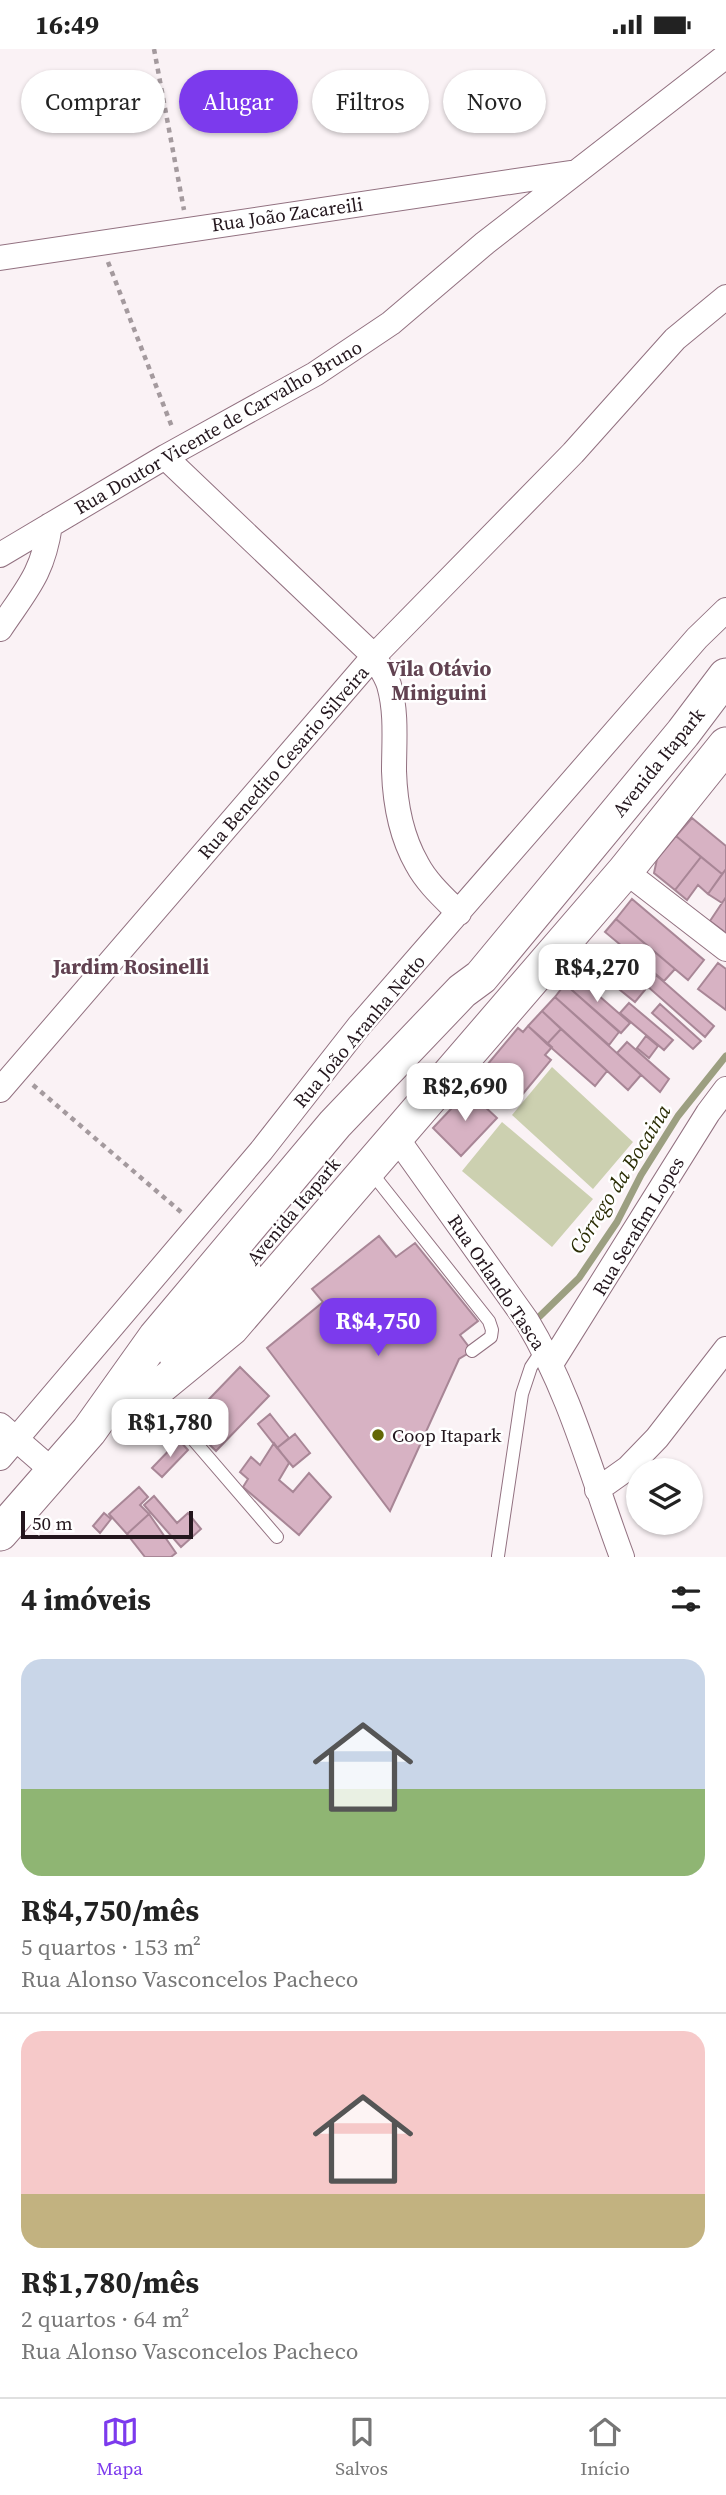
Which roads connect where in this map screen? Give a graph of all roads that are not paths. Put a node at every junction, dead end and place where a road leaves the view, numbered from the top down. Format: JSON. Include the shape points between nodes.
{"nodes":[{"id":1,"x":726,"y":56,"type":"edge"},
{"id":2,"x":574,"y":172,"type":"junction"},
{"id":3,"x":0,"y":258,"type":"edge"},
{"id":4,"x":726,"y":296,"type":"edge"},
{"id":5,"x":173,"y":453,"type":"junction"},
{"id":6,"x":50,"y":525,"type":"junction"},
{"id":7,"x":0,"y":555,"type":"edge"},
{"id":8,"x":726,"y":610,"type":"edge"},
{"id":9,"x":0,"y":629,"type":"edge"},
{"id":10,"x":374,"y":656,"type":"junction"},
{"id":11,"x":726,"y":676,"type":"edge"},
{"id":12,"x":726,"y":745,"type":"edge"},
{"id":13,"x":625,"y":871,"type":"junction"},
{"id":14,"x":459,"y":913,"type":"junction"},
{"id":15,"x":726,"y":949,"type":"edge"},
{"id":16,"x":726,"y":1089,"type":"edge"},
{"id":17,"x":0,"y":1090,"type":"edge"},
{"id":18,"x":396,"y":1137,"type":"junction"},
{"id":19,"x":368,"y":1169,"type":"junction"},
{"id":20,"x":235,"y":1283,"type":"junction"},
{"id":21,"x":726,"y":1349,"type":"edge"},
{"id":22,"x":472,"y":1351,"type":"dead end"},
{"id":23,"x":547,"y":1356,"type":"junction"},
{"id":24,"x":153,"y":1392,"type":"junction"},
{"id":25,"x":101,"y":1422,"type":"junction"},
{"id":26,"x":5,"y":1441,"type":"edge"},
{"id":27,"x":54,"y":1472,"type":"junction"},
{"id":28,"x":597,"y":1490,"type":"junction"},
{"id":29,"x":0,"y":1533,"type":"edge"},
{"id":30,"x":276,"y":1537,"type":"dead end"},
{"id":31,"x":498,"y":1556,"type":"edge"},
{"id":32,"x":622,"y":1557,"type":"edge"}],
"edges":[{"from":1,"to":2,"type":"street","name":"Rua Doutor Vicente de Carvalho Bruno"},
{"from":2,"to":3,"type":"street","name":"Rua João Zacareili"},
{"from":2,"to":5,"type":"street","name":"Rua Doutor Vicente de Carvalho Bruno","via":[[391,323],[315,374]]},
{"from":4,"to":10,"type":"street","name":"Rua Benedito Cesario Silveira","via":[[675,339],[573,453]]},
{"from":5,"to":6,"type":"street","name":"Rua Doutor Vicente de Carvalho Bruno"},
{"from":5,"to":10,"type":"street"},
{"from":6,"to":7,"type":"street","name":"Rua Doutor Vicente de Carvalho Bruno"},
{"from":6,"to":9,"type":"street","via":[[35,579]]},
{"from":8,"to":14,"type":"street","name":"Rua João Aranha Netto","via":[[696,638]]},
{"from":10,"to":14,"type":"street","via":[[388,683],[394,712],[395,785],[406,842],[429,883]]},
{"from":10,"to":17,"type":"street","name":"Rua Benedito Cesario Silveira"},
{"from":11,"to":20,"type":"main road","name":"Avenida Itapark","via":[[481,977],[462,991],[335,1124]]},
{"from":12,"to":13,"type":"main road"},
{"from":13,"to":15,"type":"street"},
{"from":13,"to":18,"type":"main road"},
{"from":14,"to":26,"type":"street","name":"Rua João Aranha Netto","via":[[359,1026],[197,1226]]},
{"from":16,"to":23,"type":"street","name":"Rua Serafim Lopes"},
{"from":18,"to":19,"type":"main road"},
{"from":18,"to":23,"type":"street","name":"Rua Orlando Tasca"},
{"from":19,"to":20,"type":"main road"},
{"from":19,"to":22,"type":"lane","via":[[489,1321],[491,1337]]},
{"from":20,"to":24,"type":"main road","via":[[231,1328]]},
{"from":20,"to":25,"type":"main road","name":"Avenida Itapark","via":[[175,1355]]},
{"from":21,"to":28,"type":"street","via":[[657,1438],[628,1468]]},
{"from":23,"to":28,"type":"street","name":"Rua Orlando Tasca","via":[[576,1421]]},
{"from":23,"to":31,"type":"lane","via":[[531,1367],[522,1394]]},
{"from":24,"to":25,"type":"main road"},
{"from":24,"to":30,"type":"lane"},
{"from":25,"to":27,"type":"main road","name":"Avenida Itapark"},
{"from":26,"to":27,"type":"street"},
{"from":27,"to":29,"type":"main road","name":"Avenida Itapark"},
{"from":28,"to":32,"type":"street","name":"Rua Orlando Tasca"}]}
